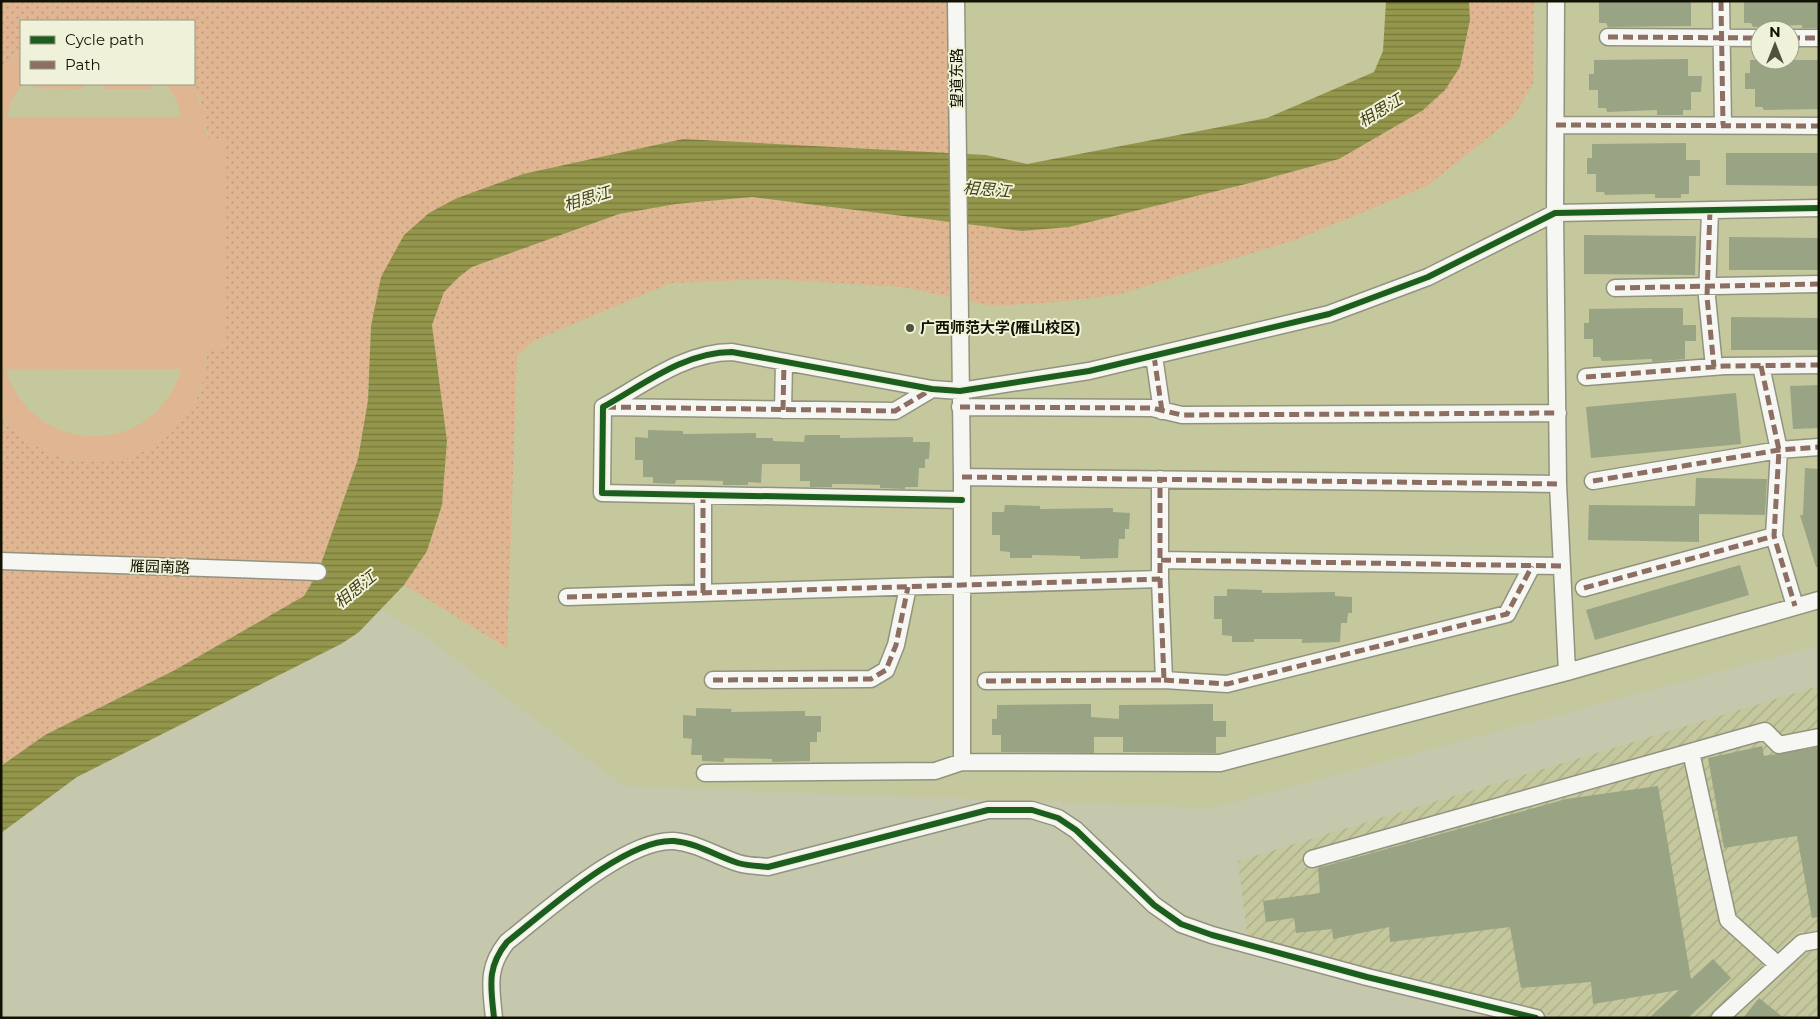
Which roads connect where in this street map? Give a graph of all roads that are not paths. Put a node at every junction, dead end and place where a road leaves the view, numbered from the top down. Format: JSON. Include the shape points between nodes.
{"nodes":[{"id":1,"x":956,"y":1,"type":"edge"},
{"id":2,"x":1556,"y":1,"type":"edge"},
{"id":3,"x":1721,"y":1,"type":"edge"},
{"id":4,"x":1608,"y":37,"type":"dead end"},
{"id":5,"x":1722,"y":37,"type":"junction"},
{"id":6,"x":1750,"y":38,"type":"edge"},
{"id":7,"x":1800,"y":38,"type":"edge"},
{"id":8,"x":1819,"y":38,"type":"edge"},
{"id":9,"x":1556,"y":125,"type":"junction"},
{"id":10,"x":1723,"y":126,"type":"junction"},
{"id":11,"x":1819,"y":126,"type":"edge"},
{"id":12,"x":1819,"y":208,"type":"edge"},
{"id":13,"x":1710,"y":210,"type":"junction"},
{"id":14,"x":1555,"y":213,"type":"junction"},
{"id":15,"x":1819,"y":284,"type":"edge"},
{"id":16,"x":1707,"y":287,"type":"junction"},
{"id":17,"x":1615,"y":288,"type":"dead end"},
{"id":18,"x":1154,"y":356,"type":"junction"},
{"id":19,"x":784,"y":362,"type":"junction"},
{"id":20,"x":1761,"y":366,"type":"junction"},
{"id":21,"x":1819,"y":366,"type":"edge"},
{"id":22,"x":1714,"y":367,"type":"junction"},
{"id":23,"x":1586,"y":377,"type":"dead end"},
{"id":24,"x":932,"y":390,"type":"junction"},
{"id":25,"x":960,"y":390,"type":"junction"},
{"id":26,"x":603,"y":407,"type":"junction"},
{"id":27,"x":960,"y":407,"type":"junction"},
{"id":28,"x":783,"y":410,"type":"junction"},
{"id":29,"x":1162,"y":410,"type":"junction"},
{"id":30,"x":1558,"y":413,"type":"junction"},
{"id":31,"x":1819,"y":447,"type":"edge"},
{"id":32,"x":1779,"y":450,"type":"junction"},
{"id":33,"x":962,"y":477,"type":"junction"},
{"id":34,"x":1160,"y":480,"type":"junction"},
{"id":35,"x":1592,"y":481,"type":"dead end"},
{"id":36,"x":1558,"y":484,"type":"junction"},
{"id":37,"x":703,"y":495,"type":"junction"},
{"id":38,"x":962,"y":500,"type":"junction"},
{"id":39,"x":1774,"y":536,"type":"junction"},
{"id":40,"x":1160,"y":560,"type":"junction"},
{"id":41,"x":1,"y":561,"type":"edge"},
{"id":42,"x":1532,"y":566,"type":"junction"},
{"id":43,"x":1562,"y":566,"type":"junction"},
{"id":44,"x":318,"y":572,"type":"dead end"},
{"id":45,"x":1160,"y":579,"type":"junction"},
{"id":46,"x":908,"y":587,"type":"junction"},
{"id":47,"x":961,"y":587,"type":"junction"},
{"id":48,"x":1584,"y":588,"type":"dead end"},
{"id":49,"x":703,"y":593,"type":"junction"},
{"id":50,"x":567,"y":597,"type":"dead end"},
{"id":51,"x":1819,"y":600,"type":"edge"},
{"id":52,"x":1795,"y":606,"type":"junction"},
{"id":53,"x":1567,"y":672,"type":"junction"},
{"id":54,"x":713,"y":680,"type":"dead end"},
{"id":55,"x":1164,"y":680,"type":"junction"},
{"id":56,"x":986,"y":681,"type":"dead end"},
{"id":57,"x":1819,"y":737,"type":"edge"},
{"id":58,"x":1691,"y":752,"type":"junction"},
{"id":59,"x":962,"y":762,"type":"junction"},
{"id":60,"x":705,"y":773,"type":"dead end"},
{"id":61,"x":1312,"y":859,"type":"dead end"},
{"id":62,"x":1819,"y":940,"type":"edge"},
{"id":63,"x":1778,"y":965,"type":"junction"},
{"id":64,"x":494,"y":1018,"type":"edge"},
{"id":65,"x":1536,"y":1018,"type":"edge"},
{"id":66,"x":1720,"y":1018,"type":"edge"}],
"edges":[{"from":1,"to":25,"type":"street","name":"望道东路"},
{"from":2,"to":9,"type":"street"},
{"from":3,"to":5,"type":"street"},
{"from":4,"to":5,"type":"street"},
{"from":5,"to":6,"type":"street"},
{"from":5,"to":10,"type":"street"},
{"from":7,"to":8,"type":"street"},
{"from":9,"to":10,"type":"street"},
{"from":9,"to":14,"type":"street"},
{"from":10,"to":11,"type":"street"},
{"from":12,"to":13,"type":"street"},
{"from":13,"to":14,"type":"street"},
{"from":13,"to":16,"type":"street"},
{"from":14,"to":18,"type":"street","via":[[1428,277],[1378,297],[1329,314]]},
{"from":14,"to":30,"type":"street"},
{"from":15,"to":16,"type":"street"},
{"from":16,"to":17,"type":"street"},
{"from":16,"to":22,"type":"street"},
{"from":18,"to":25,"type":"street","via":[[1054,377]]},
{"from":18,"to":29,"type":"street"},
{"from":19,"to":24,"type":"street"},
{"from":19,"to":26,"type":"street","via":[[732,352],[703,354]]},
{"from":19,"to":28,"type":"street"},
{"from":20,"to":21,"type":"street"},
{"from":20,"to":22,"type":"street"},
{"from":20,"to":32,"type":"street"},
{"from":22,"to":23,"type":"street"},
{"from":24,"to":25,"type":"street"},
{"from":24,"to":28,"type":"street","via":[[895,411]]},
{"from":25,"to":27,"type":"street","name":"望道东路"},
{"from":26,"to":28,"type":"street"},
{"from":26,"to":37,"type":"street","via":[[602,493]]},
{"from":27,"to":29,"type":"street"},
{"from":27,"to":33,"type":"street","name":"望道东路"},
{"from":29,"to":30,"type":"street","via":[[1182,415]]},
{"from":30,"to":36,"type":"street"},
{"from":31,"to":32,"type":"street"},
{"from":32,"to":35,"type":"street"},
{"from":32,"to":39,"type":"street"},
{"from":33,"to":34,"type":"street"},
{"from":33,"to":38,"type":"street","name":"望道东路"},
{"from":34,"to":36,"type":"street"},
{"from":34,"to":40,"type":"street"},
{"from":36,"to":43,"type":"street"},
{"from":37,"to":38,"type":"street"},
{"from":37,"to":49,"type":"street"},
{"from":38,"to":47,"type":"street","name":"望道东路"},
{"from":39,"to":48,"type":"street"},
{"from":39,"to":52,"type":"street"},
{"from":40,"to":42,"type":"street"},
{"from":40,"to":45,"type":"street"},
{"from":41,"to":44,"type":"street","name":"雁园南路"},
{"from":42,"to":43,"type":"street"},
{"from":42,"to":55,"type":"street","via":[[1507,614],[1227,684]]},
{"from":43,"to":53,"type":"street"},
{"from":45,"to":47,"type":"street"},
{"from":45,"to":55,"type":"street"},
{"from":46,"to":47,"type":"street"},
{"from":46,"to":49,"type":"street"},
{"from":46,"to":54,"type":"street","via":[[896,645],[886,670],[871,679]]},
{"from":47,"to":59,"type":"street","name":"望道东路"},
{"from":49,"to":50,"type":"street"},
{"from":51,"to":52,"type":"street"},
{"from":52,"to":53,"type":"street"},
{"from":53,"to":59,"type":"street","via":[[1220,763]]},
{"from":55,"to":56,"type":"street"},
{"from":57,"to":58,"type":"street","via":[[1779,745],[1765,731]]},
{"from":58,"to":61,"type":"street"},
{"from":58,"to":63,"type":"street","via":[[1728,920]]},
{"from":59,"to":60,"type":"street","via":[[935,771]]},
{"from":62,"to":63,"type":"street","via":[[1802,943]]},
{"from":63,"to":66,"type":"street"},
{"from":64,"to":65,"type":"street","via":[[492,967],[507,942],[615,860],[655,842],[695,845],[739,863],[768,867],[988,810],[1014,808],[1042,812],[1076,830],[1154,905],[1181,924],[1357,974]]}]}
